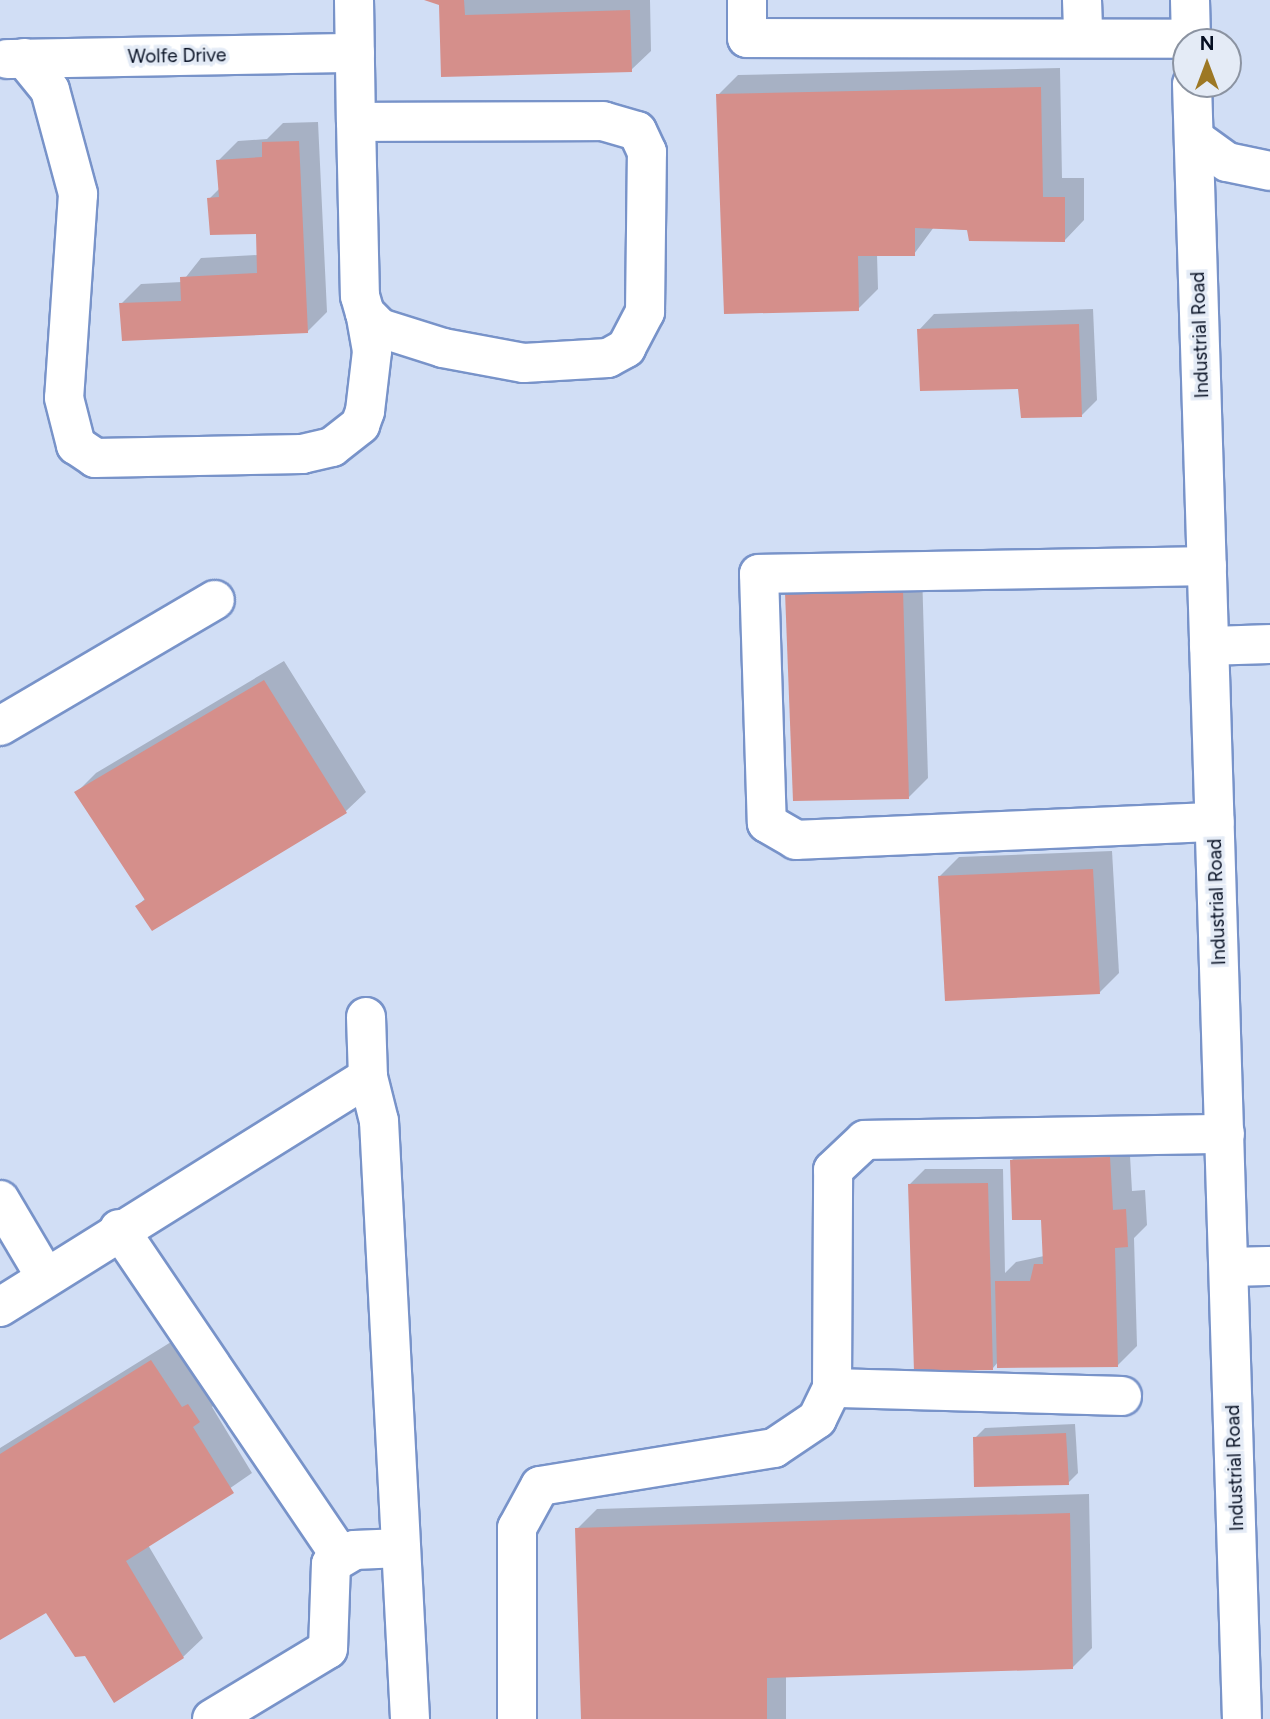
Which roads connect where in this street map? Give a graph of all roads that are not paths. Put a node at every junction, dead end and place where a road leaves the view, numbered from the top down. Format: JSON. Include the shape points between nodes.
{"nodes":[{"id":1,"x":354,"y":0,"type":"edge"},
{"id":2,"x":747,"y":0,"type":"edge"},
{"id":3,"x":1190,"y":0,"type":"edge"},
{"id":4,"x":1082,"y":19,"type":"edge"},
{"id":5,"x":1191,"y":28,"type":"edge"},
{"id":6,"x":1172,"y":36,"type":"edge"},
{"id":7,"x":355,"y":53,"type":"junction"},
{"id":8,"x":12,"y":59,"type":"edge"},
{"id":9,"x":1193,"y":98,"type":"edge"},
{"id":10,"x":356,"y":122,"type":"junction"},
{"id":11,"x":1194,"y":138,"type":"junction"},
{"id":12,"x":1270,"y":171,"type":"edge"},
{"id":13,"x":365,"y":313,"type":"junction"},
{"id":14,"x":1207,"y":566,"type":"junction"},
{"id":15,"x":215,"y":600,"type":"dead end"},
{"id":16,"x":1270,"y":644,"type":"edge"},
{"id":17,"x":1209,"y":646,"type":"junction"},
{"id":18,"x":0,"y":726,"type":"edge"},
{"id":19,"x":1215,"y":822,"type":"junction"},
{"id":20,"x":366,"y":1017,"type":"dead end"},
{"id":21,"x":368,"y":1077,"type":"junction"},
{"id":22,"x":1224,"y":1134,"type":"junction"},
{"id":23,"x":0,"y":1200,"type":"edge"},
{"id":24,"x":119,"y":1229,"type":"junction"},
{"id":25,"x":1270,"y":1266,"type":"edge"},
{"id":26,"x":1229,"y":1267,"type":"junction"},
{"id":27,"x":45,"y":1276,"type":"junction"},
{"id":28,"x":0,"y":1307,"type":"edge"},
{"id":29,"x":832,"y":1388,"type":"junction"},
{"id":30,"x":1122,"y":1396,"type":"dead end"},
{"id":31,"x":401,"y":1548,"type":"junction"},
{"id":32,"x":1254,"y":1550,"type":"edge"},
{"id":33,"x":341,"y":1557,"type":"junction"},
{"id":34,"x":212,"y":1719,"type":"edge"},
{"id":35,"x":410,"y":1719,"type":"edge"},
{"id":36,"x":517,"y":1719,"type":"edge"},
{"id":37,"x":1242,"y":1719,"type":"edge"}],
"edges":[{"from":1,"to":7,"type":"street"},
{"from":2,"to":4,"type":"street","via":[[747,38]]},
{"from":3,"to":5,"type":"street"},
{"from":4,"to":6,"type":"street"},
{"from":7,"to":8,"type":"street","name":"Wolfe Drive"},
{"from":7,"to":10,"type":"street"},
{"from":8,"to":13,"type":"street","via":[[50,90],[78,194],[64,398],[76,445],[95,458],[302,454],[332,447],[360,425],[365,411],[372,351]]},
{"from":9,"to":11,"type":"street","name":"Industrial Road"},
{"from":10,"to":13,"type":"street"},
{"from":10,"to":13,"type":"street","via":[[603,121],[637,131],[647,152],[645,312],[626,348],[608,358],[524,363],[443,348],[380,328]]},
{"from":11,"to":12,"type":"street","via":[[1227,162]]},
{"from":11,"to":14,"type":"street","name":"Industrial Road"},
{"from":14,"to":17,"type":"street","name":"Industrial Road"},
{"from":14,"to":19,"type":"street","via":[[929,575],[897,569],[759,574],[767,823],[796,840]]},
{"from":15,"to":18,"type":"street"},
{"from":16,"to":17,"type":"street"},
{"from":17,"to":19,"type":"street","name":"Industrial Road"},
{"from":19,"to":22,"type":"street","name":"Industrial Road"},
{"from":20,"to":21,"type":"street"},
{"from":21,"to":24,"type":"street"},
{"from":21,"to":31,"type":"street","via":[[379,1121]]},
{"from":22,"to":26,"type":"street","name":"Industrial Road"},
{"from":22,"to":29,"type":"street","via":[[865,1140],[833,1170]]},
{"from":23,"to":27,"type":"street"},
{"from":24,"to":27,"type":"street"},
{"from":24,"to":33,"type":"street"},
{"from":25,"to":26,"type":"street"},
{"from":26,"to":32,"type":"street","name":"Industrial Road"},
{"from":27,"to":28,"type":"street"},
{"from":29,"to":30,"type":"street"},
{"from":29,"to":36,"type":"street","via":[[817,1419],[774,1448],[540,1486],[517,1528]]},
{"from":31,"to":33,"type":"street"},
{"from":31,"to":35,"type":"street"},
{"from":32,"to":37,"type":"street","name":"Industrial Road"},
{"from":33,"to":34,"type":"street","via":[[331,1564],[328,1649]]}]}
